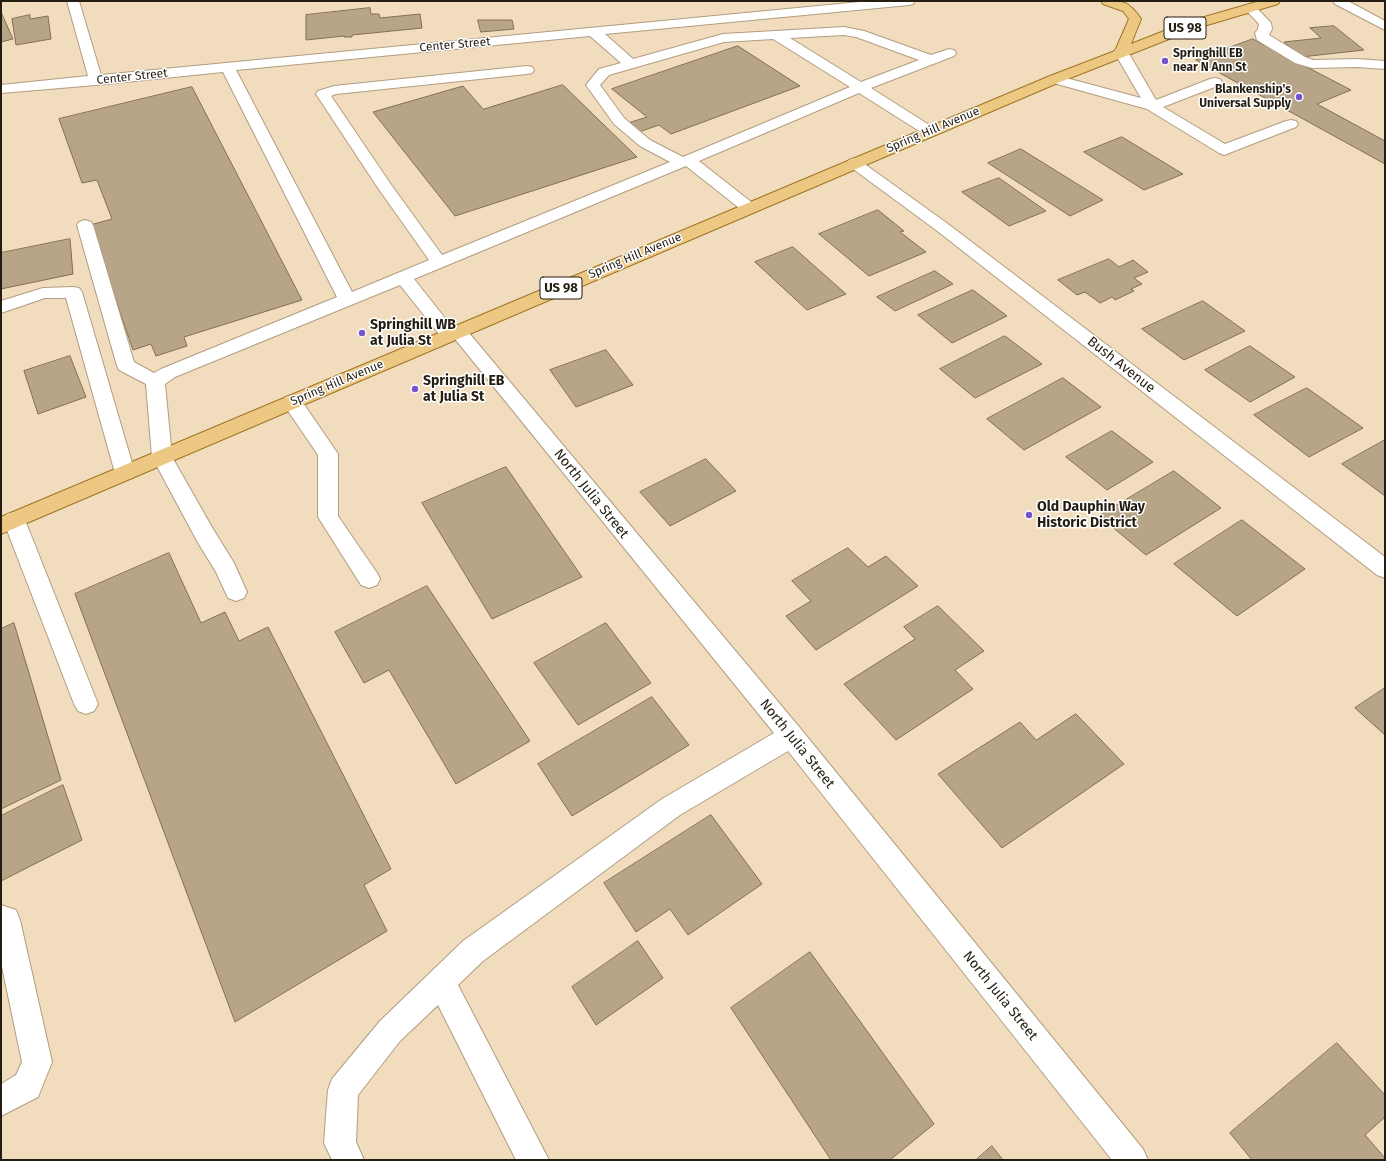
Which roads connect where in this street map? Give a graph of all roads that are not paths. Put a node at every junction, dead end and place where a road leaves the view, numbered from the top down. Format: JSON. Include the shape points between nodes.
{"nodes":[{"id":1,"x":73,"y":1,"type":"edge"},
{"id":2,"x":908,"y":1,"type":"edge"},
{"id":3,"x":1107,"y":1,"type":"edge"},
{"id":4,"x":1274,"y":1,"type":"edge"},
{"id":5,"x":1339,"y":1,"type":"edge"},
{"id":6,"x":1250,"y":8,"type":"junction"},
{"id":7,"x":1385,"y":26,"type":"edge"},
{"id":8,"x":594,"y":32,"type":"junction"},
{"id":9,"x":776,"y":35,"type":"junction"},
{"id":10,"x":1121,"y":52,"type":"junction"},
{"id":11,"x":949,"y":53,"type":"dead end"},
{"id":12,"x":932,"y":60,"type":"junction"},
{"id":13,"x":632,"y":65,"type":"junction"},
{"id":14,"x":1385,"y":65,"type":"edge"},
{"id":15,"x":227,"y":67,"type":"junction"},
{"id":16,"x":527,"y":70,"type":"dead end"},
{"id":17,"x":1055,"y":79,"type":"junction"},
{"id":18,"x":96,"y":81,"type":"junction"},
{"id":19,"x":1215,"y":82,"type":"dead end"},
{"id":20,"x":860,"y":88,"type":"junction"},
{"id":21,"x":1,"y":89,"type":"edge"},
{"id":22,"x":1152,"y":106,"type":"junction"},
{"id":23,"x":1291,"y":124,"type":"dead end"},
{"id":24,"x":929,"y":131,"type":"junction"},
{"id":25,"x":684,"y":161,"type":"junction"},
{"id":26,"x":854,"y":163,"type":"junction"},
{"id":27,"x":748,"y":208,"type":"junction"},
{"id":28,"x":85,"y":225,"type":"dead end"},
{"id":29,"x":439,"y":262,"type":"junction"},
{"id":30,"x":403,"y":277,"type":"junction"},
{"id":31,"x":347,"y":299,"type":"junction"},
{"id":32,"x":1,"y":307,"type":"edge"},
{"id":33,"x":453,"y":333,"type":"junction"},
{"id":34,"x":155,"y":381,"type":"junction"},
{"id":35,"x":292,"y":402,"type":"junction"},
{"id":36,"x":162,"y":457,"type":"junction"},
{"id":37,"x":125,"y":473,"type":"junction"},
{"id":38,"x":8,"y":523,"type":"edge"},
{"id":39,"x":1385,"y":569,"type":"edge"},
{"id":40,"x":369,"y":579,"type":"dead end"},
{"id":41,"x":236,"y":592,"type":"dead end"},
{"id":42,"x":86,"y":704,"type":"dead end"},
{"id":43,"x":791,"y":736,"type":"junction"},
{"id":44,"x":1,"y":918,"type":"edge"},
{"id":45,"x":441,"y":981,"type":"junction"},
{"id":46,"x":1,"y":1101,"type":"edge"},
{"id":47,"x":348,"y":1160,"type":"edge"},
{"id":48,"x":533,"y":1160,"type":"edge"},
{"id":49,"x":1132,"y":1160,"type":"edge"}],
"edges":[{"from":1,"to":18,"type":"street"},
{"from":2,"to":8,"type":"street","name":"Center Street"},
{"from":3,"to":10,"type":"main road","via":[[1127,8],[1135,18]]},
{"from":4,"to":6,"type":"main road","name":"Spring Hill Avenue","number":"US 98"},
{"from":5,"to":7,"type":"street"},
{"from":6,"to":10,"type":"main road","name":"Spring Hill Avenue","number":"US 98","via":[[1192,25]]},
{"from":6,"to":14,"type":"street","via":[[1265,23],[1262,37],[1300,60],[1319,65]]},
{"from":8,"to":13,"type":"street"},
{"from":8,"to":15,"type":"street","name":"Center Street"},
{"from":9,"to":12,"type":"street","via":[[852,33]]},
{"from":9,"to":13,"type":"street","via":[[722,38]]},
{"from":9,"to":20,"type":"street"},
{"from":10,"to":17,"type":"main road","name":"Spring Hill Avenue","number":"US 98"},
{"from":10,"to":22,"type":"street"},
{"from":11,"to":12,"type":"street"},
{"from":12,"to":20,"type":"street"},
{"from":13,"to":25,"type":"street","via":[[604,72],[592,85],[619,121],[646,143]]},
{"from":15,"to":18,"type":"street","name":"Center Street"},
{"from":15,"to":31,"type":"street"},
{"from":16,"to":29,"type":"street","via":[[334,90],[323,94]]},
{"from":17,"to":22,"type":"street"},
{"from":17,"to":24,"type":"main road","name":"Spring Hill Avenue","number":"US 98"},
{"from":18,"to":21,"type":"street","name":"Center Street"},
{"from":19,"to":22,"type":"street"},
{"from":20,"to":24,"type":"street"},
{"from":20,"to":25,"type":"street"},
{"from":22,"to":23,"type":"street","via":[[1224,150]]},
{"from":24,"to":26,"type":"main road","name":"Spring Hill Avenue","number":"US 98"},
{"from":25,"to":27,"type":"street"},
{"from":25,"to":29,"type":"street"},
{"from":26,"to":27,"type":"main road","name":"Spring Hill Avenue","number":"US 98"},
{"from":26,"to":39,"type":"street","name":"Bush Avenue","via":[[948,232]]},
{"from":27,"to":33,"type":"main road","name":"Spring Hill Avenue","number":"US 98"},
{"from":28,"to":34,"type":"street","via":[[126,366]]},
{"from":29,"to":30,"type":"street"},
{"from":30,"to":31,"type":"street"},
{"from":30,"to":33,"type":"street","name":"North Julia Street"},
{"from":31,"to":34,"type":"street","via":[[168,373]]},
{"from":32,"to":37,"type":"street","via":[[43,293],[73,292]]},
{"from":33,"to":35,"type":"main road","name":"Spring Hill Avenue","number":"US 98"},
{"from":33,"to":43,"type":"street","name":"North Julia Street"},
{"from":34,"to":36,"type":"street"},
{"from":35,"to":36,"type":"main road","name":"Spring Hill Avenue","number":"US 98"},
{"from":35,"to":40,"type":"street","via":[[328,454],[328,517]]},
{"from":36,"to":37,"type":"main road","name":"Spring Hill Avenue","number":"US 98"},
{"from":36,"to":41,"type":"street","via":[[226,569]]},
{"from":37,"to":38,"type":"main road","name":"Spring Hill Avenue","number":"US 98"},
{"from":38,"to":42,"type":"street"},
{"from":43,"to":45,"type":"street","via":[[670,807],[473,951]]},
{"from":43,"to":49,"type":"street","name":"North Julia Street"},
{"from":44,"to":46,"type":"street","via":[[6,920],[38,1062],[27,1086]]},
{"from":45,"to":47,"type":"street","via":[[390,1031],[343,1090],[340,1143]]},
{"from":45,"to":48,"type":"street"}]}
